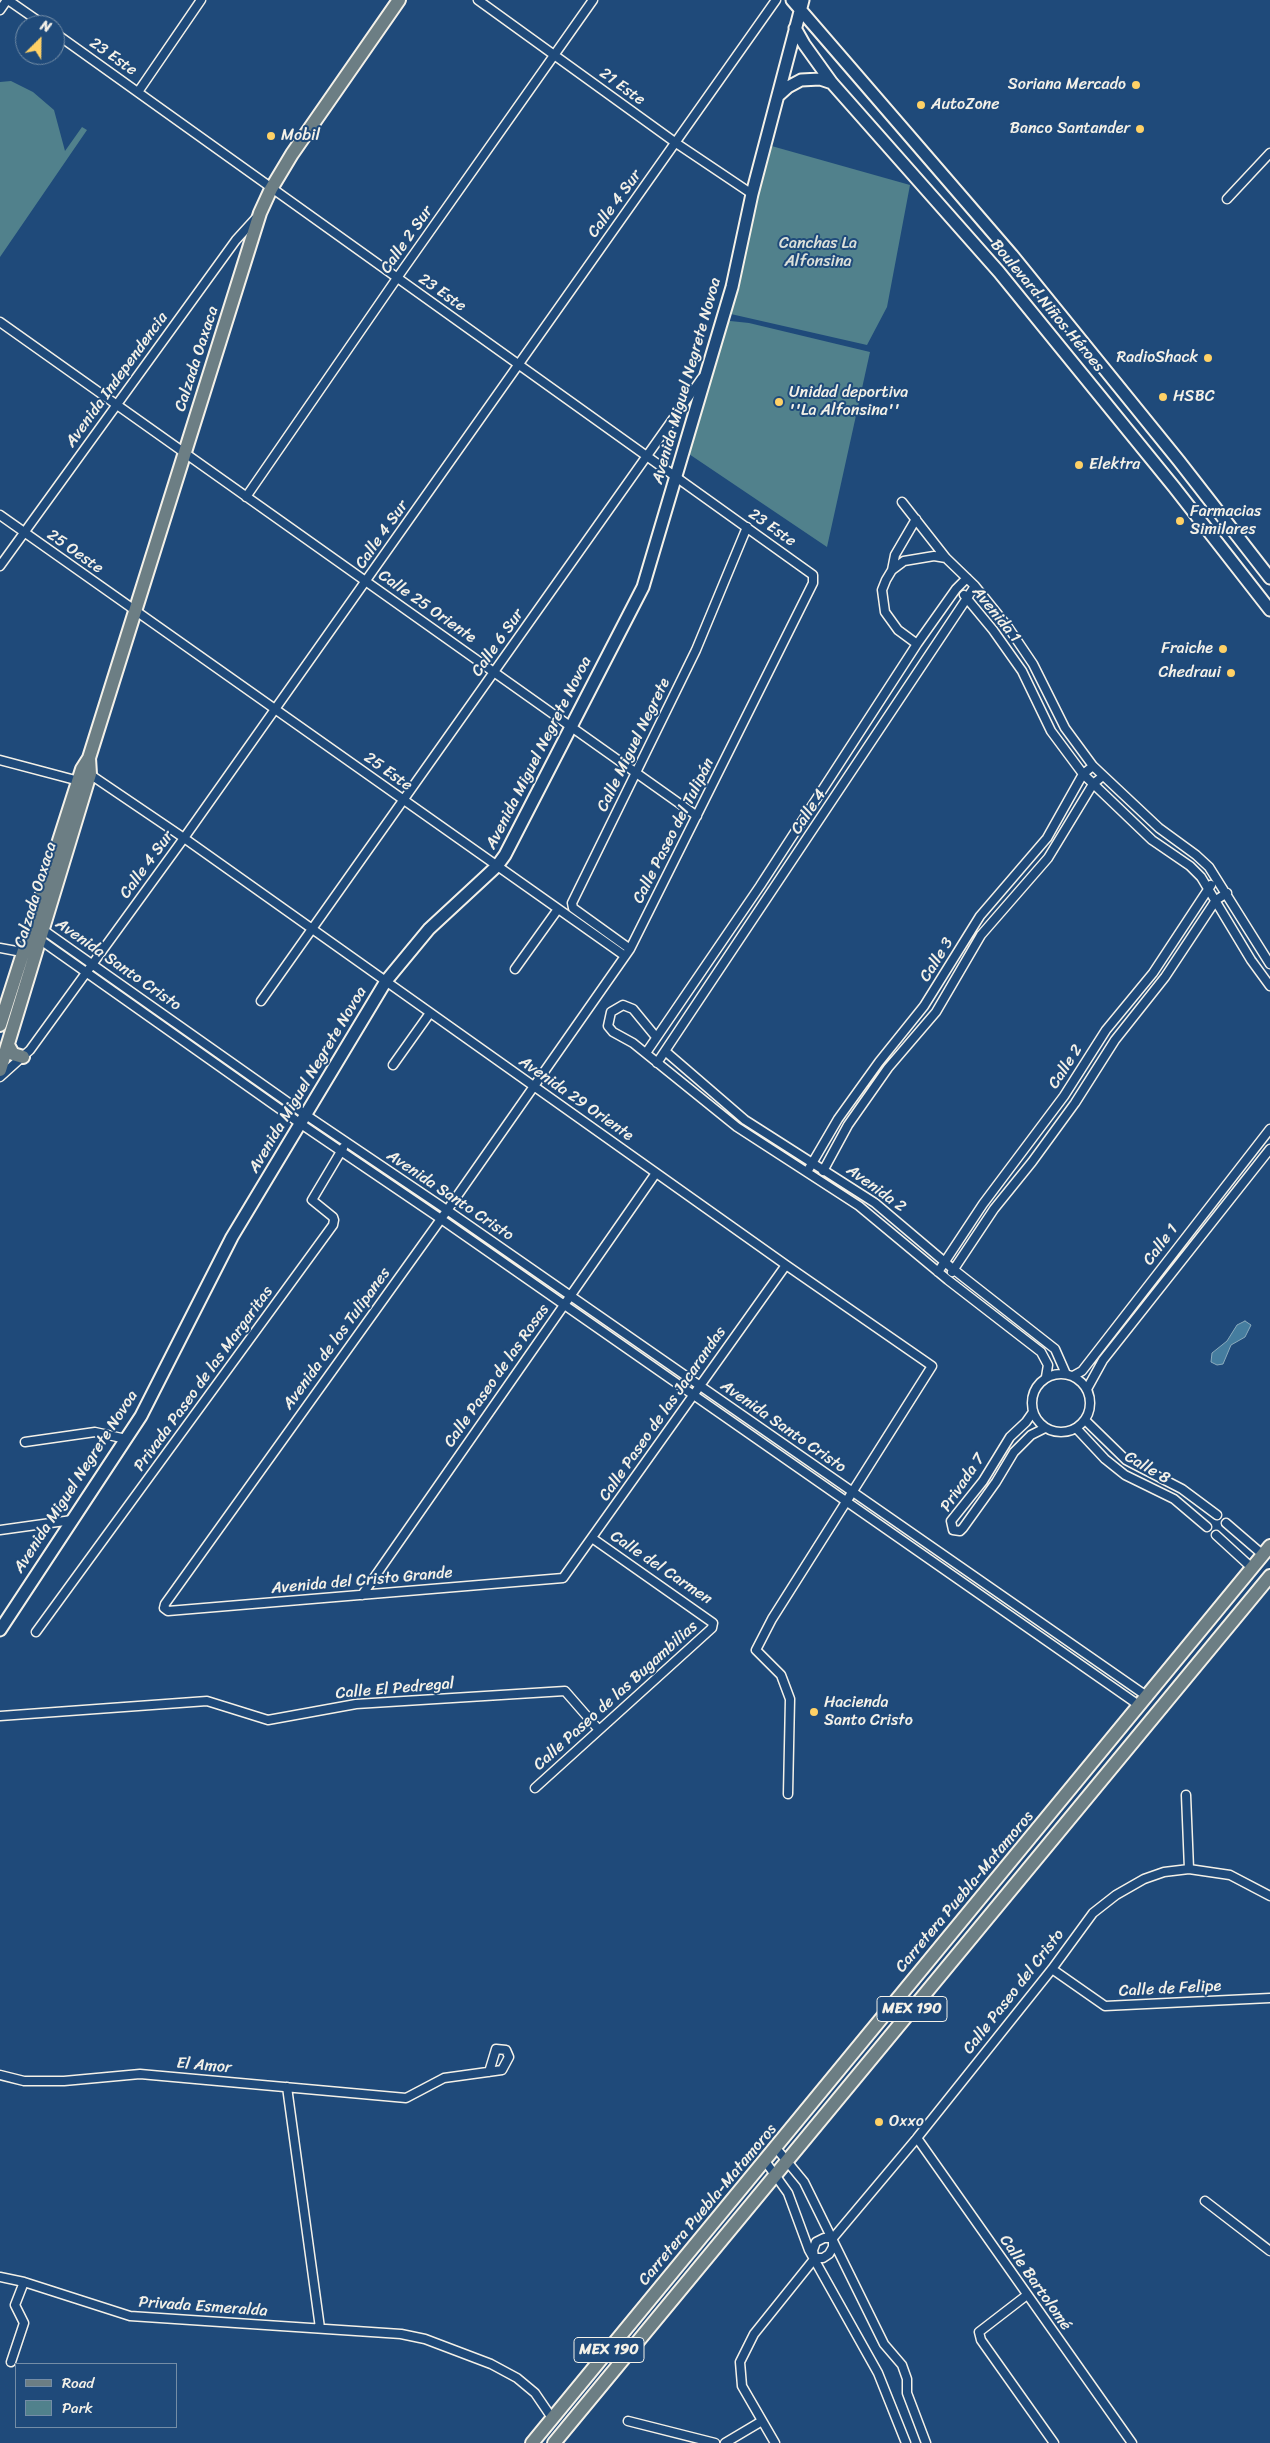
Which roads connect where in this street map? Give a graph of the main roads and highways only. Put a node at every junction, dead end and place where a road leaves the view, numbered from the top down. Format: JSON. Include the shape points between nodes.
{"nodes":[{"id":1,"x":400,"y":0,"type":"edge"},
{"id":2,"x":792,"y":0,"type":"edge"},
{"id":3,"x":802,"y":4,"type":"edge"},
{"id":4,"x":795,"y":28,"type":"junction"},
{"id":5,"x":832,"y":83,"type":"junction"},
{"id":6,"x":777,"y":97,"type":"junction"},
{"id":7,"x":1270,"y":578,"type":"edge"},
{"id":8,"x":1270,"y":610,"type":"edge"},
{"id":9,"x":84,"y":775,"type":"junction"},
{"id":10,"x":0,"y":1025,"type":"edge"},
{"id":11,"x":8,"y":1045,"type":"junction"},
{"id":12,"x":23,"y":1057,"type":"road end"},
{"id":13,"x":0,"y":1070,"type":"edge"},
{"id":14,"x":1266,"y":1550,"type":"edge"},
{"id":15,"x":1270,"y":1576,"type":"edge"},
{"id":16,"x":0,"y":1630,"type":"edge"},
{"id":17,"x":532,"y":2443,"type":"edge"},
{"id":18,"x":554,"y":2443,"type":"edge"}],
"edges":[{"from":1,"to":9,"type":"main road","name":"Calzada Oaxaca","via":[[292,154],[260,213]]},
{"from":2,"to":3,"type":"main road","name":"Boulevard Niños Héroes"},
{"from":3,"to":4,"type":"main road","name":"Avenida Miguel Negrete Novoa"},
{"from":3,"to":7,"type":"main road","name":"Boulevard Niños Héroes","via":[[1012,255]]},
{"from":4,"to":5,"type":"main road","name":"Boulevard Niños Héroes"},
{"from":4,"to":6,"type":"main road","name":"Avenida Miguel Negrete Novoa"},
{"from":5,"to":6,"type":"main road","via":[[814,78],[801,80]]},
{"from":5,"to":8,"type":"main road","name":"Boulevard Niños Héroes","via":[[1005,279]]},
{"from":6,"to":16,"type":"main road","name":"Avenida Miguel Negrete Novoa","via":[[732,287],[643,587],[497,866],[429,929],[386,981],[232,1237],[141,1416]]},
{"from":9,"to":10,"type":"main road","name":"Calzada Oaxaca"},
{"from":9,"to":11,"type":"main road","name":"Calzada Oaxaca"},
{"from":11,"to":12,"type":"main road","via":[[13,1054]]},
{"from":11,"to":13,"type":"main road","name":"Calzada Oaxaca"},
{"from":14,"to":17,"type":"main road","name":"Carretera Puebla-Matamoros","number":"MEX 190"},
{"from":15,"to":18,"type":"main road","name":"Carretera Puebla-Matamoros","number":"MEX 190"}]}
